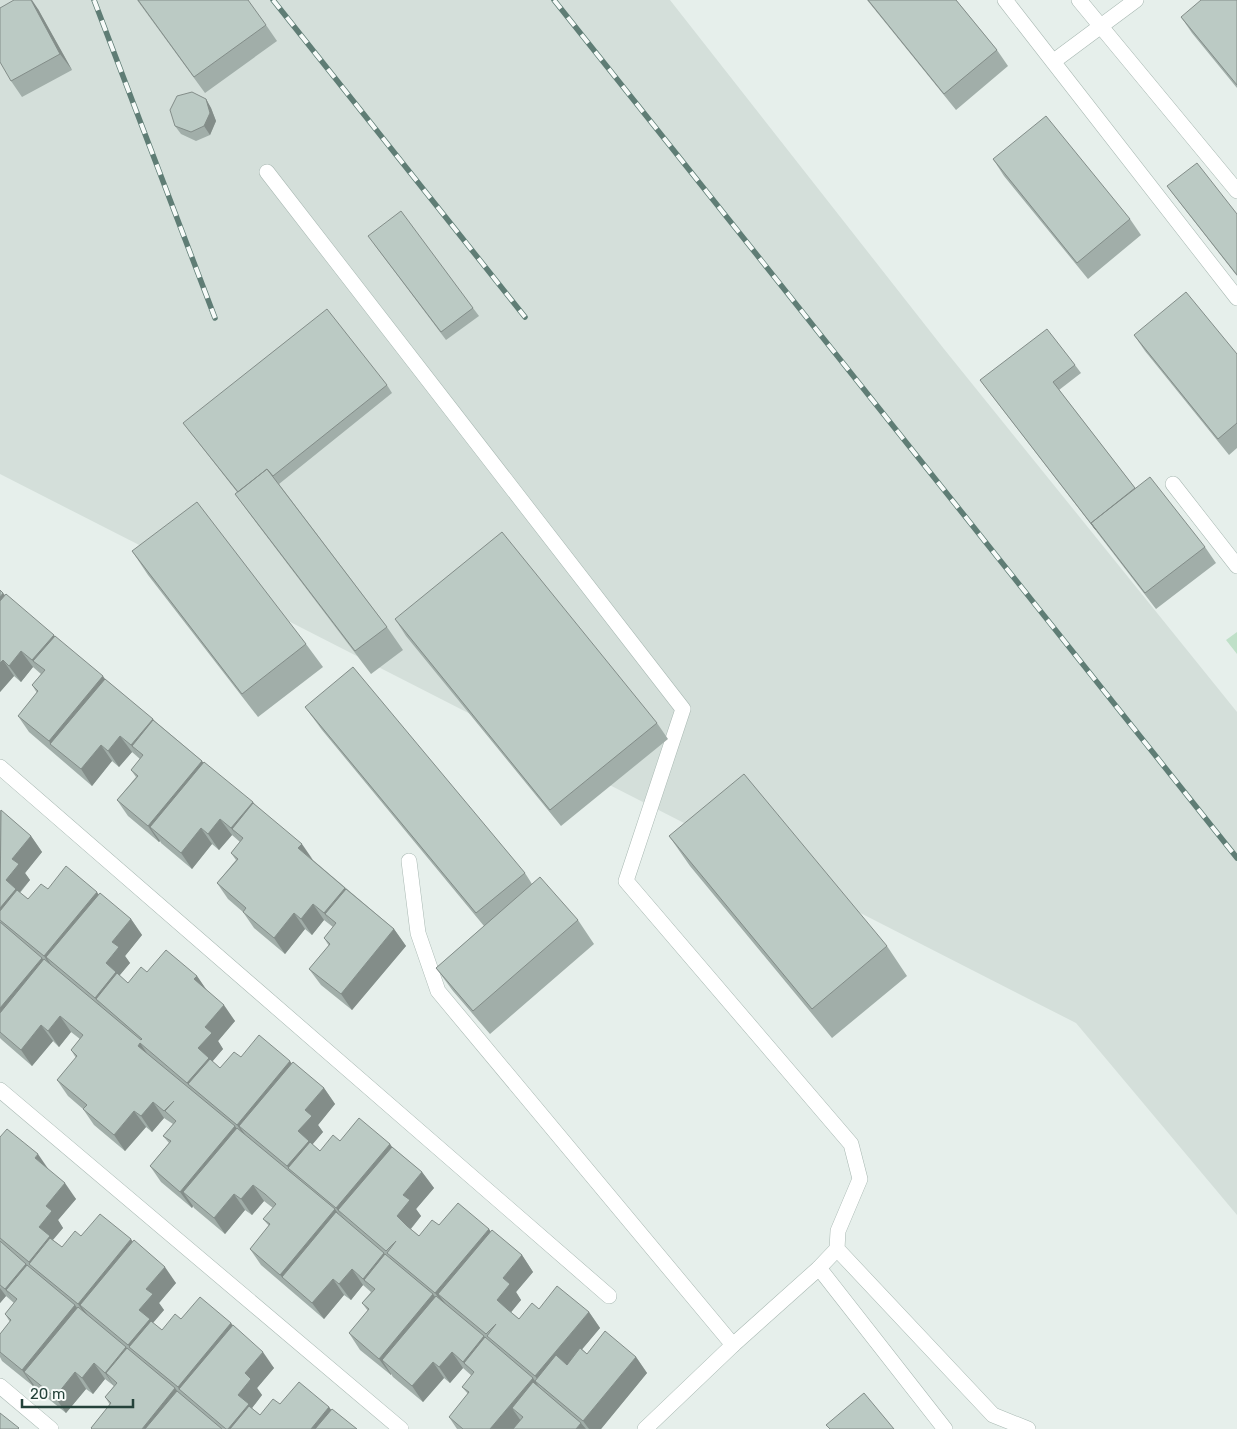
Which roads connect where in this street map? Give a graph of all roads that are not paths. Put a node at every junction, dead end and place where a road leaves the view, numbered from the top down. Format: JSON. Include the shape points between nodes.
{"nodes":[{"id":1,"x":1005,"y":0,"type":"edge"},
{"id":2,"x":1079,"y":0,"type":"edge"},
{"id":3,"x":1136,"y":0,"type":"edge"},
{"id":4,"x":1100,"y":27,"type":"junction"},
{"id":5,"x":1054,"y":61,"type":"junction"},
{"id":6,"x":267,"y":172,"type":"dead end"},
{"id":7,"x":1237,"y":191,"type":"edge"},
{"id":8,"x":1237,"y":298,"type":"edge"},
{"id":9,"x":1173,"y":484,"type":"dead end"},
{"id":10,"x":1237,"y":566,"type":"edge"},
{"id":11,"x":0,"y":767,"type":"edge"},
{"id":12,"x":409,"y":861,"type":"edge"},
{"id":13,"x":0,"y":1090,"type":"edge"},
{"id":14,"x":838,"y":1249,"type":"junction"},
{"id":15,"x":819,"y":1268,"type":"junction"},
{"id":16,"x":609,"y":1296,"type":"dead end"},
{"id":17,"x":733,"y":1345,"type":"junction"},
{"id":18,"x":0,"y":1386,"type":"edge"},
{"id":19,"x":51,"y":1429,"type":"edge"},
{"id":20,"x":401,"y":1429,"type":"edge"},
{"id":21,"x":645,"y":1429,"type":"edge"},
{"id":22,"x":945,"y":1429,"type":"edge"},
{"id":23,"x":1028,"y":1429,"type":"edge"}],
"edges":[{"from":1,"to":5,"type":"street"},
{"from":2,"to":4,"type":"street"},
{"from":3,"to":4,"type":"street"},
{"from":4,"to":5,"type":"street"},
{"from":4,"to":7,"type":"street"},
{"from":5,"to":8,"type":"street"},
{"from":6,"to":14,"type":"street","via":[[683,709],[626,880],[851,1144],[860,1179],[838,1231]]},
{"from":9,"to":10,"type":"street"},
{"from":11,"to":16,"type":"street"},
{"from":12,"to":17,"type":"street","via":[[418,933],[438,991]]},
{"from":13,"to":20,"type":"street"},
{"from":14,"to":15,"type":"street"},
{"from":14,"to":23,"type":"street","via":[[993,1415]]},
{"from":15,"to":17,"type":"street"},
{"from":15,"to":22,"type":"street"},
{"from":17,"to":21,"type":"street"},
{"from":18,"to":19,"type":"street"}]}
